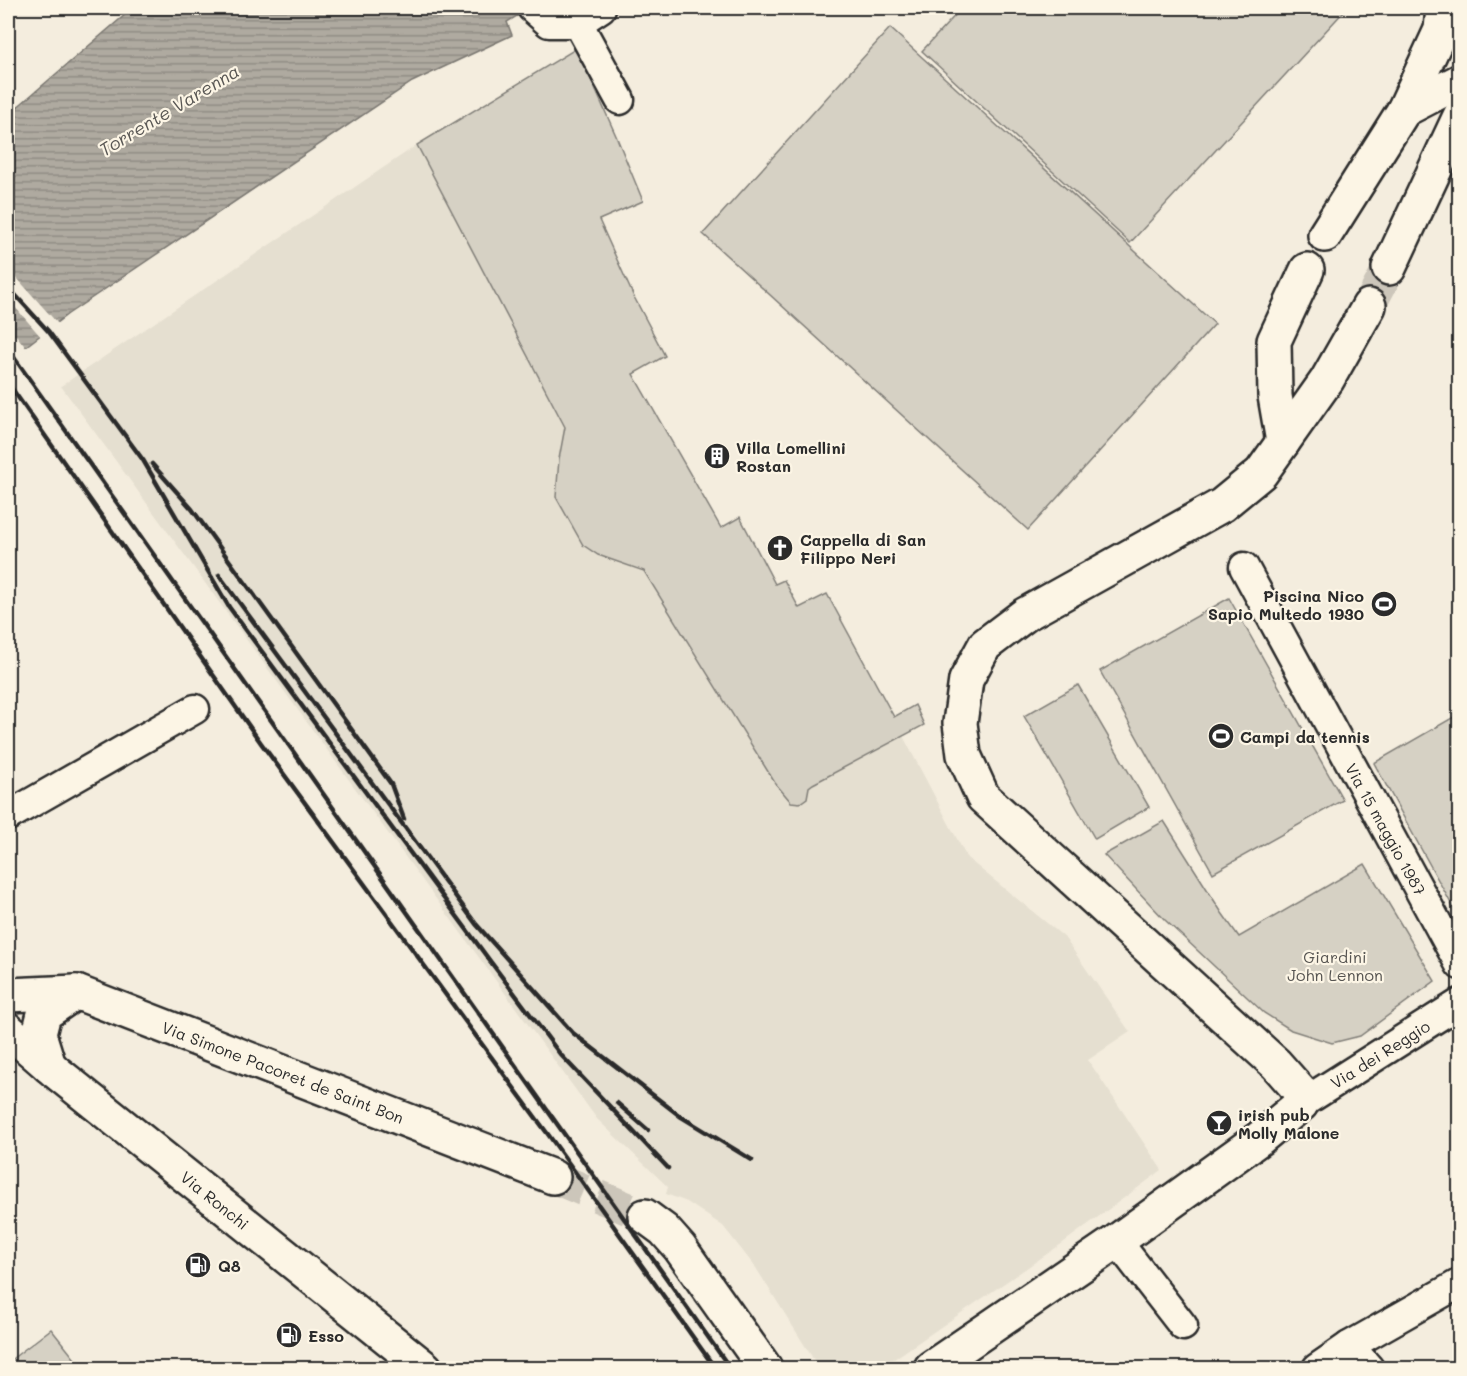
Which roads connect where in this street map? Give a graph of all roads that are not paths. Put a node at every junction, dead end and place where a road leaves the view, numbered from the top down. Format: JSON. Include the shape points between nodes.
{"nodes":[{"id":1,"x":1443,"y":8,"type":"edge"},
{"id":2,"x":533,"y":9,"type":"edge"},
{"id":3,"x":589,"y":15,"type":"edge"},
{"id":4,"x":1460,"y":81,"type":"edge"},
{"id":5,"x":620,"y":100,"type":"dead end"},
{"id":6,"x":1404,"y":110,"type":"junction"},
{"id":7,"x":1460,"y":116,"type":"edge"},
{"id":8,"x":1460,"y":157,"type":"edge"},
{"id":9,"x":1424,"y":192,"type":"junction"},
{"id":10,"x":1325,"y":235,"type":"dead end"},
{"id":11,"x":1389,"y":268,"type":"tunnel mouth"},
{"id":12,"x":1307,"y":270,"type":"dead end"},
{"id":13,"x":1369,"y":306,"type":"tunnel mouth"},
{"id":14,"x":1282,"y":442,"type":"junction"},
{"id":15,"x":1244,"y":567,"type":"dead end"},
{"id":16,"x":195,"y":710,"type":"dead end"},
{"id":17,"x":8,"y":816,"type":"edge"},
{"id":18,"x":1460,"y":965,"type":"edge"},
{"id":19,"x":76,"y":992,"type":"junction"},
{"id":20,"x":8,"y":995,"type":"edge"},
{"id":21,"x":1460,"y":1003,"type":"edge"},
{"id":22,"x":8,"y":1030,"type":"edge"},
{"id":23,"x":49,"y":1066,"type":"junction"},
{"id":24,"x":1300,"y":1104,"type":"junction"},
{"id":25,"x":553,"y":1177,"type":"tunnel mouth"},
{"id":26,"x":645,"y":1216,"type":"tunnel mouth"},
{"id":27,"x":1117,"y":1241,"type":"junction"},
{"id":28,"x":1460,"y":1283,"type":"edge"},
{"id":29,"x":1183,"y":1326,"type":"dead end"},
{"id":30,"x":1349,"y":1346,"type":"junction"},
{"id":31,"x":425,"y":1368,"type":"edge"},
{"id":32,"x":765,"y":1368,"type":"edge"},
{"id":33,"x":931,"y":1368,"type":"edge"},
{"id":34,"x":1317,"y":1368,"type":"edge"},
{"id":35,"x":1369,"y":1368,"type":"edge"}],
"edges":[{"from":1,"to":6,"type":"main road","via":[[1441,30]]},
{"from":2,"to":3,"type":"street","via":[[549,23]]},
{"from":3,"to":5,"type":"street"},
{"from":4,"to":6,"type":"main road"},
{"from":6,"to":10,"type":"main road"},
{"from":7,"to":9,"type":"main road"},
{"from":8,"to":9,"type":"main road"},
{"from":9,"to":11,"type":"main road"},
{"from":12,"to":14,"type":"main road","via":[[1274,341],[1275,396]]},
{"from":13,"to":14,"type":"main road","via":[[1327,381]]},
{"from":14,"to":24,"type":"main road","via":[[1261,473],[1222,505],[1026,614],[985,645],[966,680],[960,723],[964,754],[983,797],[1276,1064],[1299,1090]]},
{"from":15,"to":18,"type":"street","name":"Via 15 maggio 1987"},
{"from":16,"to":17,"type":"street"},
{"from":19,"to":20,"type":"main road","name":"Via Simone Pacoret de Saint Bon"},
{"from":19,"to":23,"type":"main road","via":[[44,1014],[39,1034]]},
{"from":19,"to":25,"type":"main road","name":"Via Simone Pacoret de Saint Bon"},
{"from":21,"to":24,"type":"street","name":"Via dei Reggio"},
{"from":22,"to":23,"type":"main road","name":"Via Ronchi"},
{"from":23,"to":31,"type":"main road","name":"Via Ronchi"},
{"from":24,"to":27,"type":"main road","via":[[1260,1138]]},
{"from":26,"to":32,"type":"main road","via":[[680,1248]]},
{"from":27,"to":29,"type":"street"},
{"from":27,"to":33,"type":"main road"},
{"from":28,"to":30,"type":"street"},
{"from":30,"to":34,"type":"street"},
{"from":30,"to":35,"type":"street"}]}
